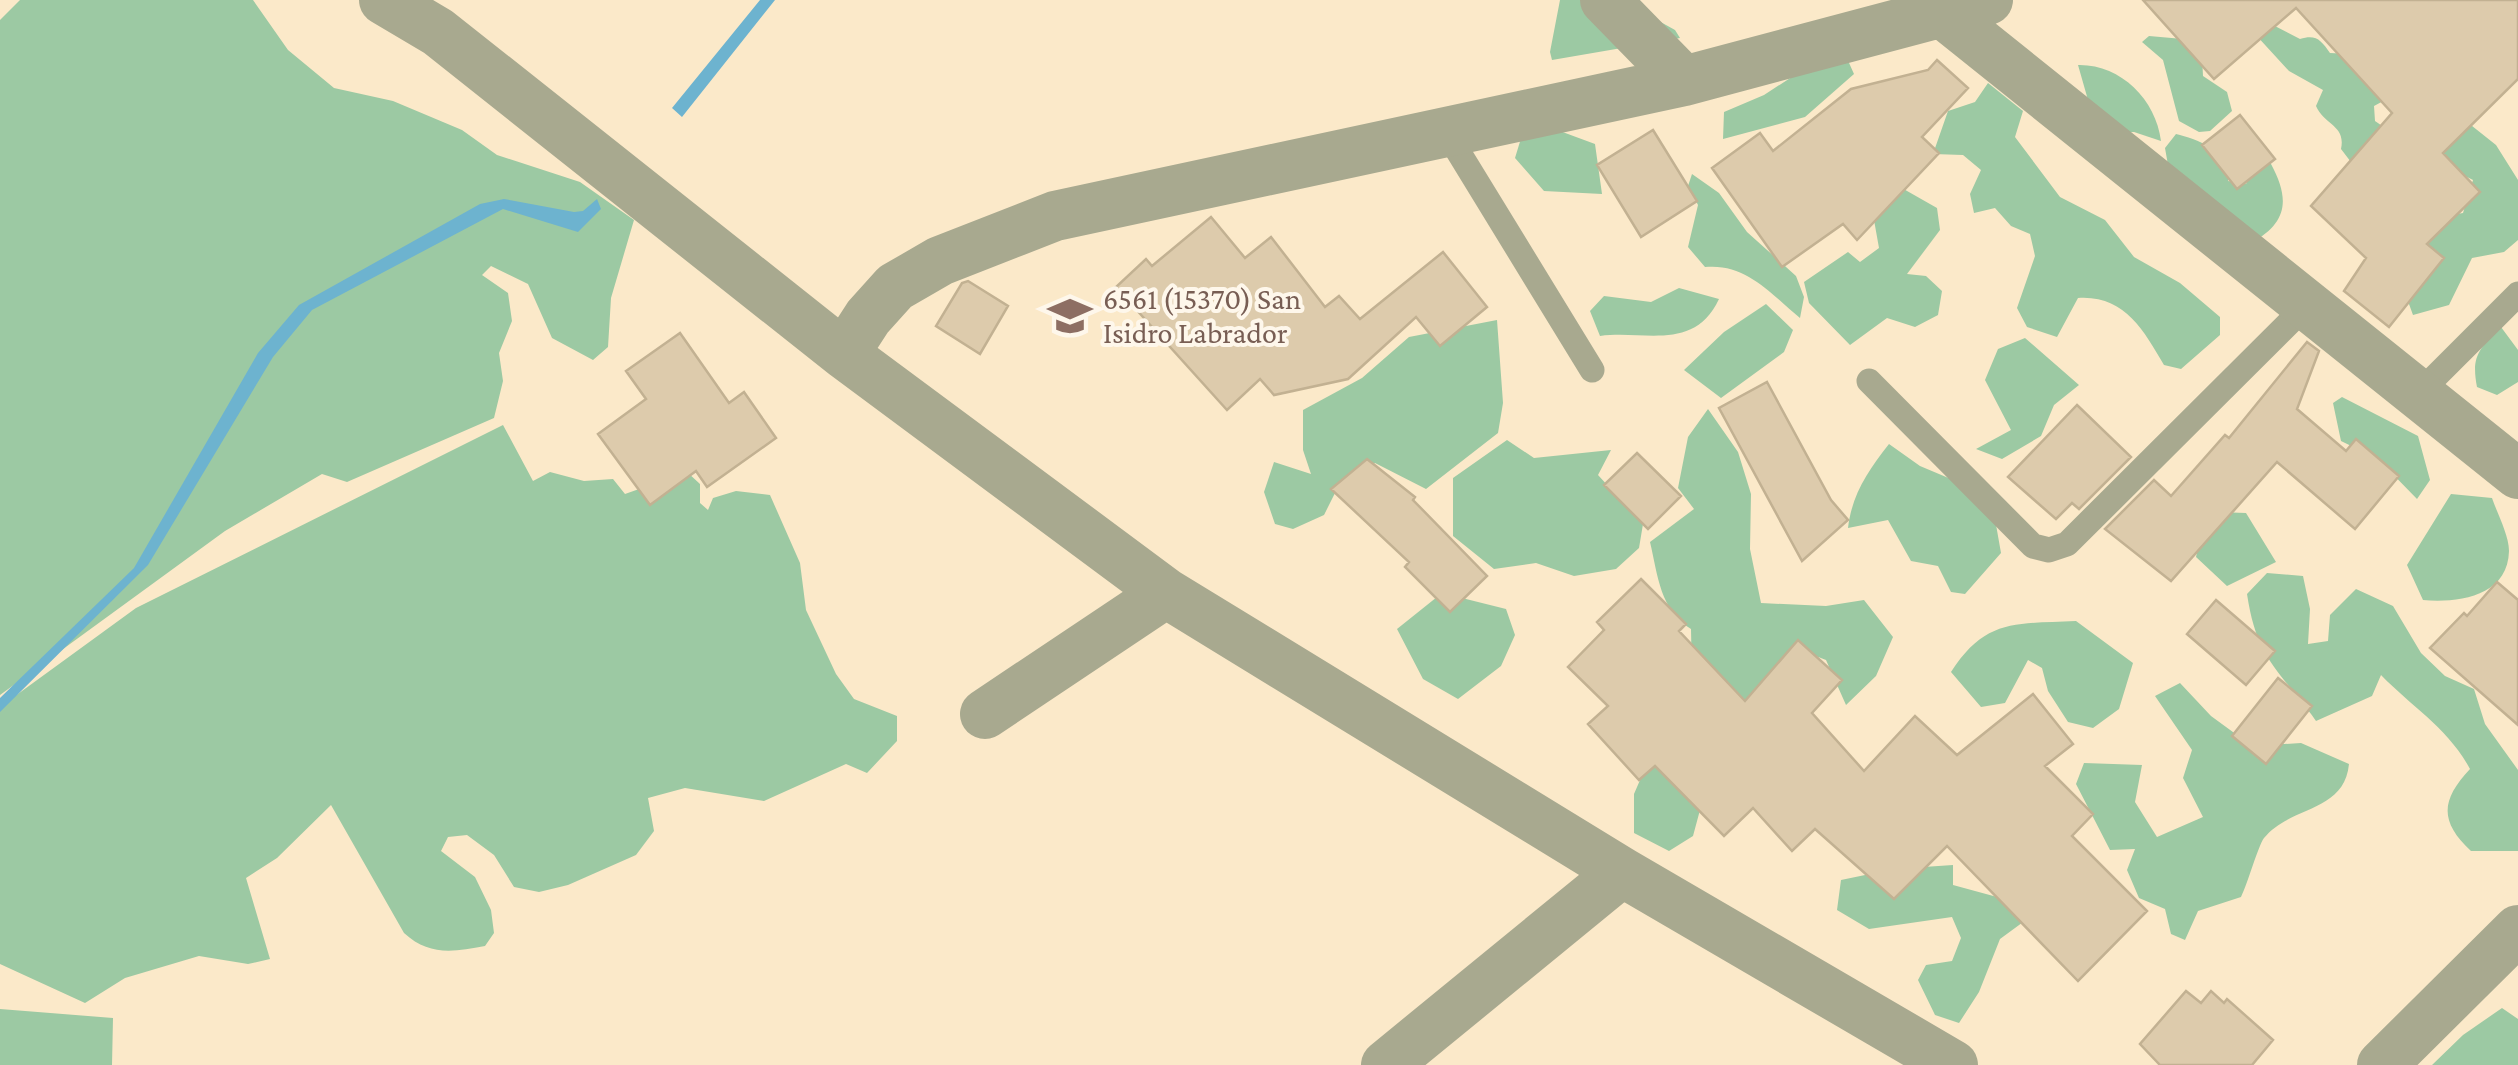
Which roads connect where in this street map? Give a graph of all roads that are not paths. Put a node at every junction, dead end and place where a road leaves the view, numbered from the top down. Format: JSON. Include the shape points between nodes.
{"nodes":[{"id":1,"x":384,"y":0,"type":"edge"},
{"id":2,"x":1606,"y":0,"type":"edge"},
{"id":3,"x":1966,"y":7,"type":"edge"},
{"id":4,"x":435,"y":16,"type":"edge"},
{"id":5,"x":1684,"y":81,"type":"junction"},
{"id":6,"x":1446,"y":130,"type":"junction"},
{"id":7,"x":2518,"y":294,"type":"edge"},
{"id":8,"x":2306,"y":306,"type":"junction"},
{"id":9,"x":844,"y":354,"type":"junction"},
{"id":10,"x":1592,"y":370,"type":"dead end"},
{"id":11,"x":1869,"y":381,"type":"dead end"},
{"id":12,"x":2418,"y":394,"type":"junction"},
{"id":13,"x":2518,"y":474,"type":"edge"},
{"id":14,"x":1166,"y":594,"type":"junction"},
{"id":15,"x":985,"y":714,"type":"dead end"},
{"id":16,"x":1622,"y":872,"type":"junction"},
{"id":17,"x":2518,"y":930,"type":"edge"},
{"id":18,"x":1386,"y":1065,"type":"edge"},
{"id":19,"x":1953,"y":1065,"type":"edge"},
{"id":20,"x":2382,"y":1065,"type":"edge"}],
"edges":[{"from":1,"to":4,"type":"street"},
{"from":2,"to":5,"type":"street"},
{"from":3,"to":5,"type":"street"},
{"from":3,"to":8,"type":"street"},
{"from":4,"to":9,"type":"street"},
{"from":5,"to":6,"type":"street"},
{"from":6,"to":9,"type":"street","via":[[1055,216],[1002,234],[895,287]]},
{"from":6,"to":10,"type":"lane"},
{"from":7,"to":12,"type":"lane"},
{"from":8,"to":11,"type":"lane","via":[[2067,544],[2049,550],[2033,546]]},
{"from":8,"to":12,"type":"street"},
{"from":9,"to":14,"type":"street"},
{"from":12,"to":13,"type":"street"},
{"from":14,"to":15,"type":"street"},
{"from":14,"to":16,"type":"street"},
{"from":16,"to":18,"type":"street"},
{"from":16,"to":19,"type":"street"},
{"from":17,"to":20,"type":"street"}]}
